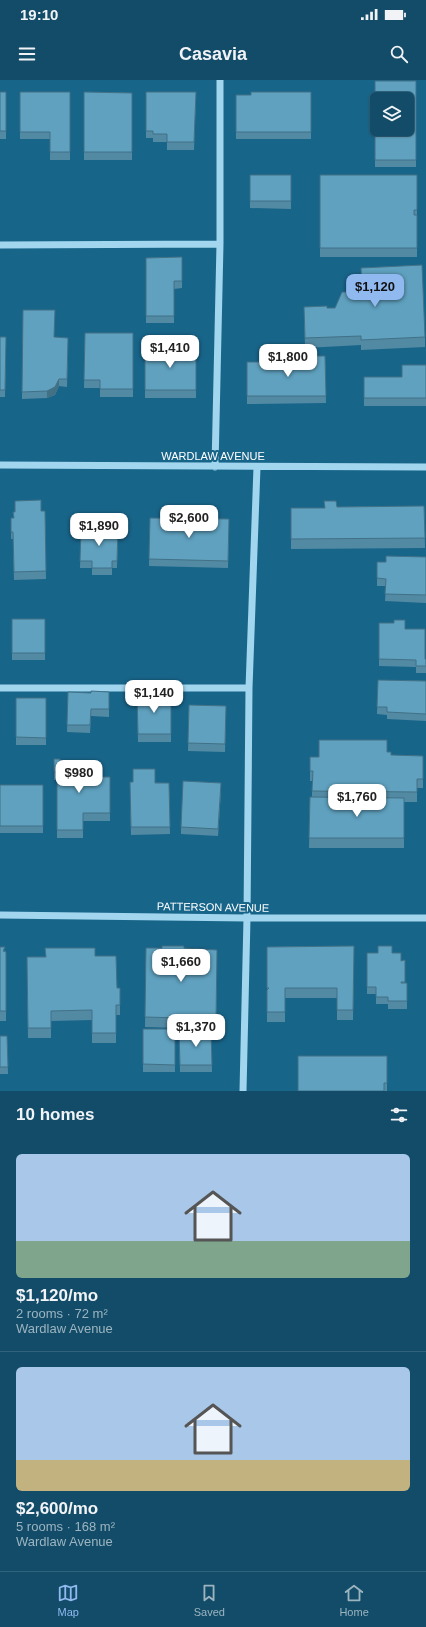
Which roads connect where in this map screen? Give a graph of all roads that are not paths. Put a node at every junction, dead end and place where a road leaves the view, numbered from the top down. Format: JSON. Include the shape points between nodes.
{"nodes":[{"id":1,"x":220,"y":80,"type":"edge"},
{"id":2,"x":220,"y":244,"type":"junction"},
{"id":3,"x":0,"y":245,"type":"edge"},
{"id":4,"x":0,"y":465,"type":"edge"},
{"id":5,"x":215,"y":467,"type":"junction"},
{"id":6,"x":257,"y":467,"type":"junction"},
{"id":7,"x":426,"y":467,"type":"edge"},
{"id":8,"x":0,"y":688,"type":"edge"},
{"id":9,"x":249,"y":688,"type":"junction"},
{"id":10,"x":0,"y":915,"type":"edge"},
{"id":11,"x":247,"y":918,"type":"junction"},
{"id":12,"x":426,"y":918,"type":"edge"},
{"id":13,"x":243,"y":1091,"type":"edge"}],
"edges":[{"from":1,"to":2,"type":"street"},
{"from":2,"to":3,"type":"street"},
{"from":2,"to":5,"type":"street"},
{"from":4,"to":5,"type":"street","name":"WARDLAW AVENUE"},
{"from":5,"to":6,"type":"street","name":"WARDLAW AVENUE"},
{"from":6,"to":7,"type":"street","name":"WARDLAW AVENUE"},
{"from":6,"to":9,"type":"street"},
{"from":8,"to":9,"type":"street"},
{"from":9,"to":11,"type":"street"},
{"from":10,"to":11,"type":"street","name":"PATTERSON AVENUE"},
{"from":11,"to":12,"type":"street","name":"PATTERSON AVENUE"},
{"from":11,"to":13,"type":"street"}]}
